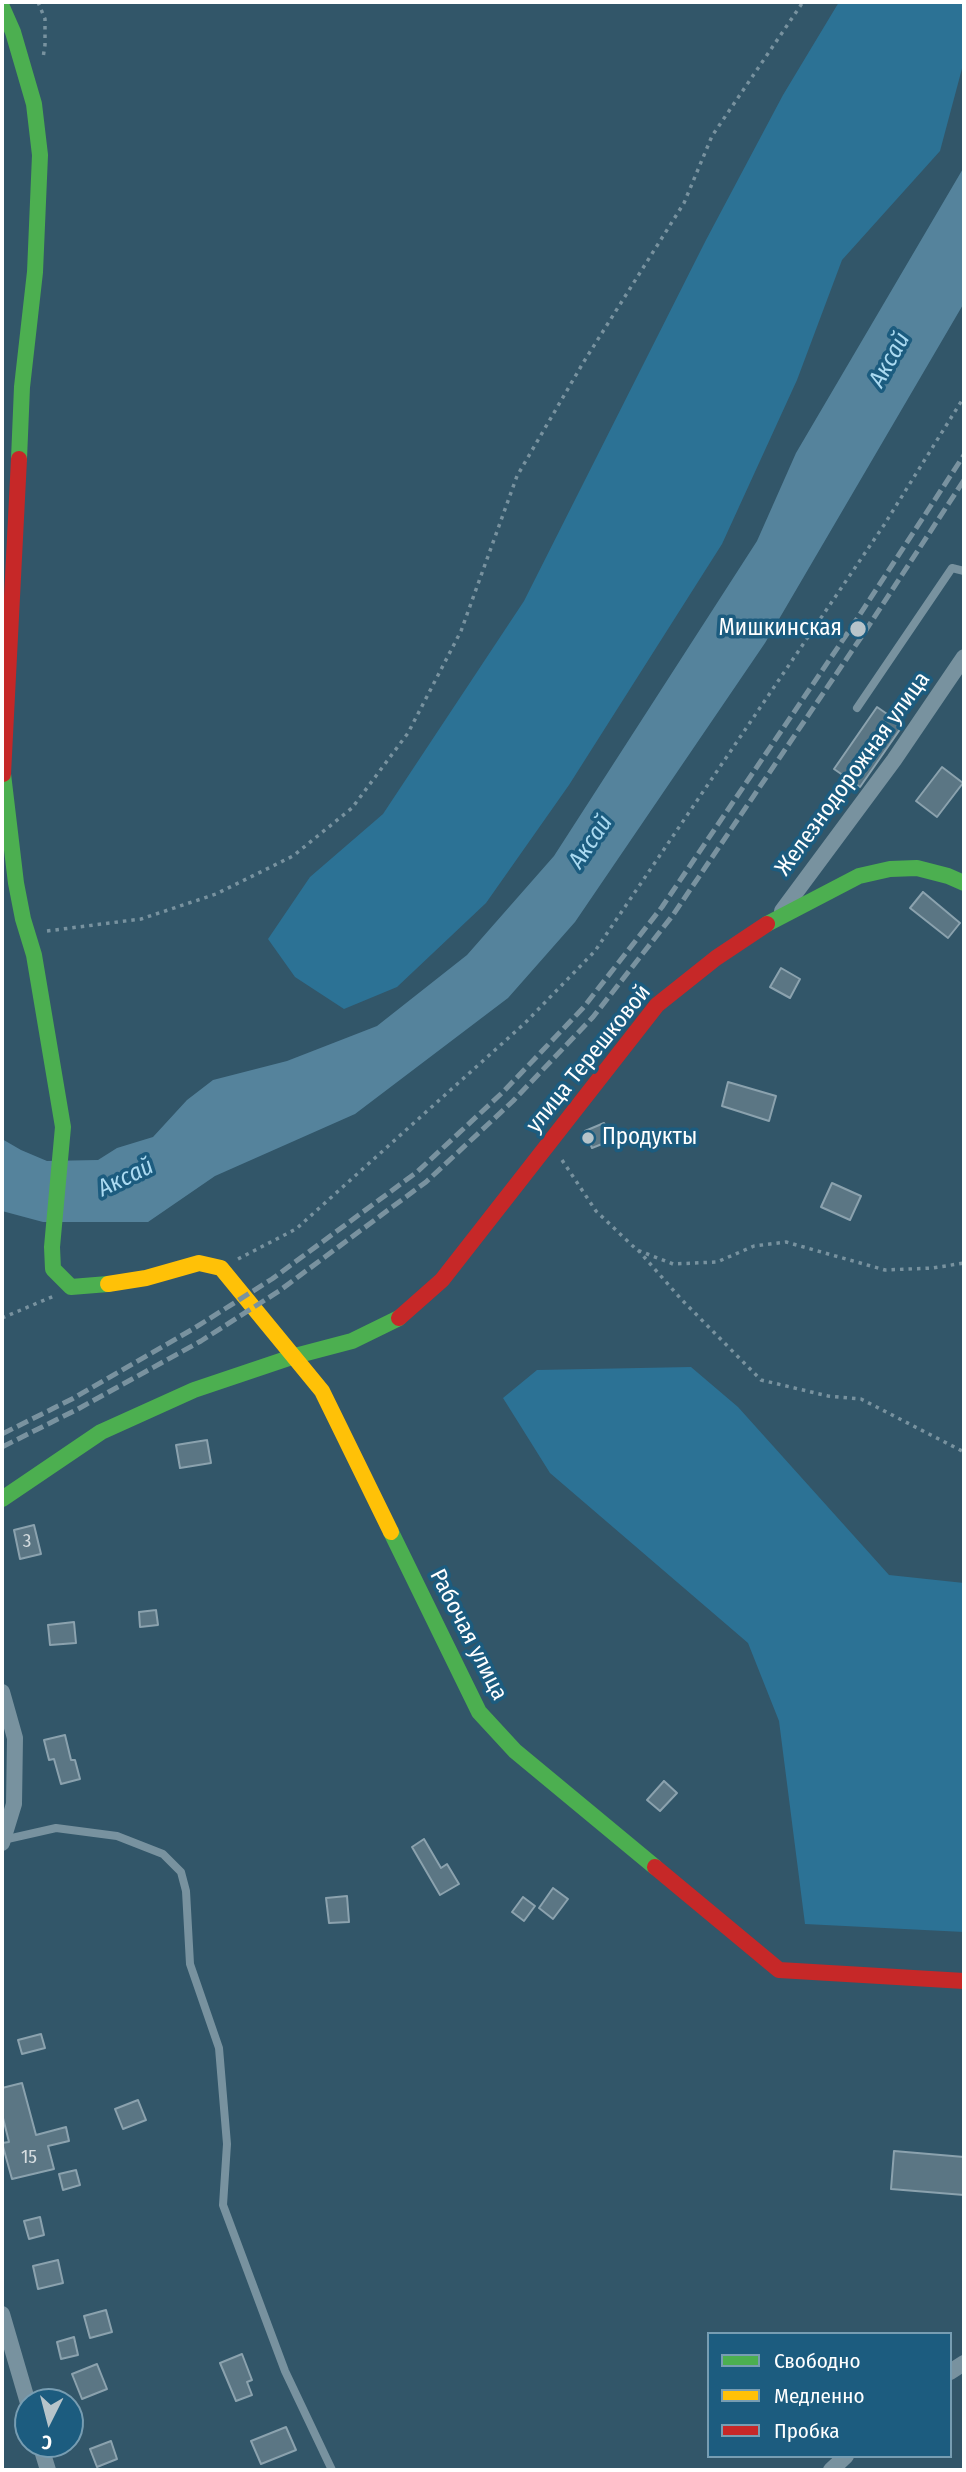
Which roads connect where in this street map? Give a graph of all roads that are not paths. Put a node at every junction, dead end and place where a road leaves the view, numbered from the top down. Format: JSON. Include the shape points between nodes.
{"nodes":[{"id":1,"x":2,"y":7,"type":"edge"},
{"id":2,"x":964,"y":571,"type":"edge"},
{"id":3,"x":964,"y":657,"type":"edge"},
{"id":4,"x":857,"y":708,"type":"dead end"},
{"id":5,"x":964,"y":883,"type":"edge"},
{"id":6,"x":779,"y":916,"type":"junction"},
{"id":7,"x":295,"y":1356,"type":"junction"},
{"id":8,"x":2,"y":1499,"type":"edge"},
{"id":9,"x":2,"y":1692,"type":"edge"},
{"id":10,"x":2,"y":1841,"type":"edge"},
{"id":11,"x":964,"y":1981,"type":"edge"},
{"id":12,"x":2,"y":2314,"type":"edge"},
{"id":13,"x":24,"y":2388,"type":"edge"},
{"id":14,"x":844,"y":2458,"type":"edge"},
{"id":15,"x":332,"y":2470,"type":"edge"},
{"id":16,"x":831,"y":2470,"type":"edge"}],
"edges":[{"from":1,"to":7,"type":"street","name":"Рабочая улица","via":[[34,104],[40,155],[22,387],[4,779],[16,883],[34,955],[63,1128],[54,1269],[71,1287],[91,1287],[199,1263],[221,1268]]},
{"from":2,"to":4,"type":"lane","via":[[952,568]]},
{"from":3,"to":6,"type":"street","name":"Железнодорожная улица"},
{"from":5,"to":6,"type":"street","name":"улица Терешковой","via":[[917,869],[890,869],[859,876]]},
{"from":6,"to":7,"type":"street","name":"улица Терешковой","via":[[657,1005],[442,1280],[404,1315],[352,1341]]},
{"from":7,"to":8,"type":"street","via":[[194,1390],[102,1432]]},
{"from":7,"to":11,"type":"street","name":"Рабочая улица","via":[[322,1391],[479,1712],[516,1751],[779,1970]]},
{"from":9,"to":10,"type":"street","via":[[15,1738],[14,1804]]},
{"from":10,"to":15,"type":"lane","via":[[56,1828],[117,1836],[163,1854],[181,1872],[190,1964],[219,2048],[227,2144],[223,2205],[285,2371]]},
{"from":12,"to":13,"type":"street"},
{"from":14,"to":16,"type":"street"}]}
